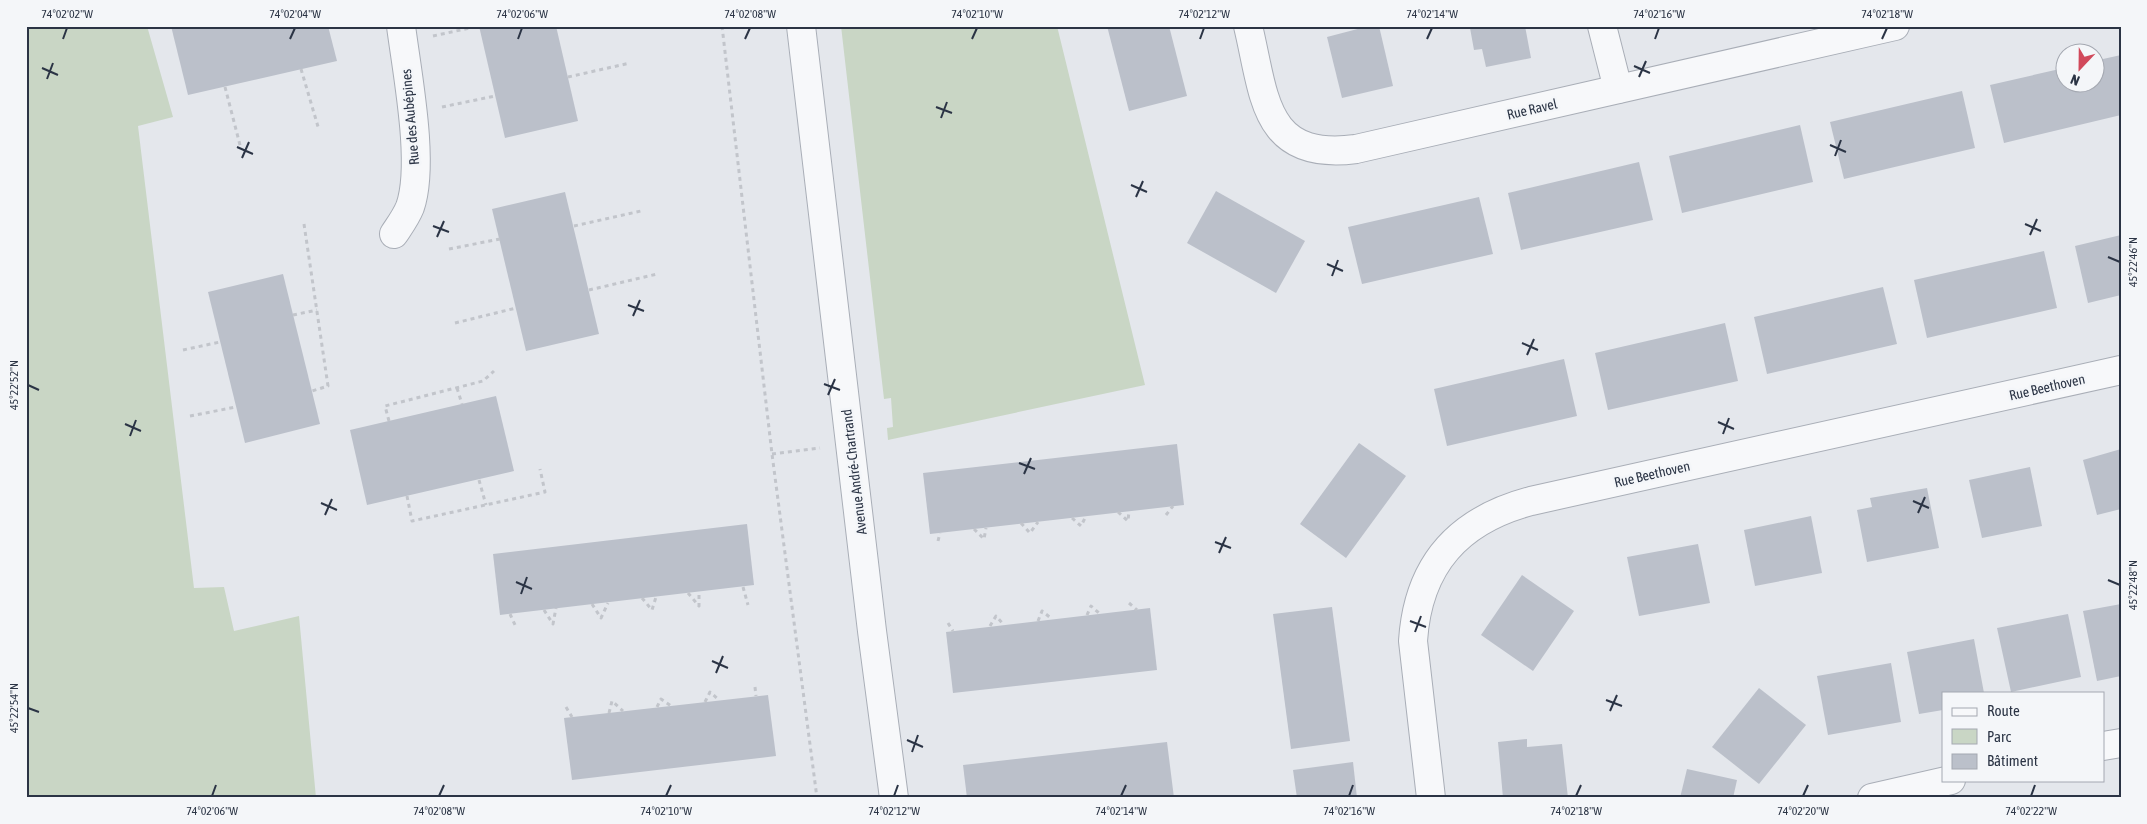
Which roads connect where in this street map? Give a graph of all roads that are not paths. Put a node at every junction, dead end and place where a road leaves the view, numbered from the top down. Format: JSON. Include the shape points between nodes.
{"nodes":[{"id":1,"x":400,"y":26,"type":"edge"},
{"id":2,"x":801,"y":26,"type":"edge"},
{"id":3,"x":1248,"y":26,"type":"edge"},
{"id":4,"x":1602,"y":26,"type":"edge"},
{"id":5,"x":1895,"y":26,"type":"edge"},
{"id":6,"x":1618,"y":89,"type":"junction"},
{"id":7,"x":394,"y":234,"type":"dead end"},
{"id":8,"x":2121,"y":370,"type":"edge"},
{"id":9,"x":2121,"y":742,"type":"edge"},
{"id":10,"x":2104,"y":746,"type":"edge"},
{"id":11,"x":1942,"y":782,"type":"edge"},
{"id":12,"x":894,"y":798,"type":"edge"},
{"id":13,"x":1431,"y":798,"type":"edge"},
{"id":14,"x":1872,"y":798,"type":"edge"}],
"edges":[{"from":1,"to":7,"type":"street","name":"Rue des Aubépines","via":[[414,134],[415,176],[409,208]]},
{"from":2,"to":12,"type":"street","name":"Avenue André-Chartrand"},
{"from":3,"to":6,"type":"street","name":"Rue Ravel","via":[[1273,120],[1290,139],[1313,150],[1356,149]]},
{"from":4,"to":6,"type":"street"},
{"from":5,"to":6,"type":"street","name":"Rue Ravel"},
{"from":8,"to":13,"type":"street","name":"Rue Beethoven","via":[[1532,501],[1504,508],[1483,519],[1448,547],[1434,567],[1414,620],[1413,641]]},
{"from":9,"to":10,"type":"street"},
{"from":11,"to":14,"type":"street"}]}
